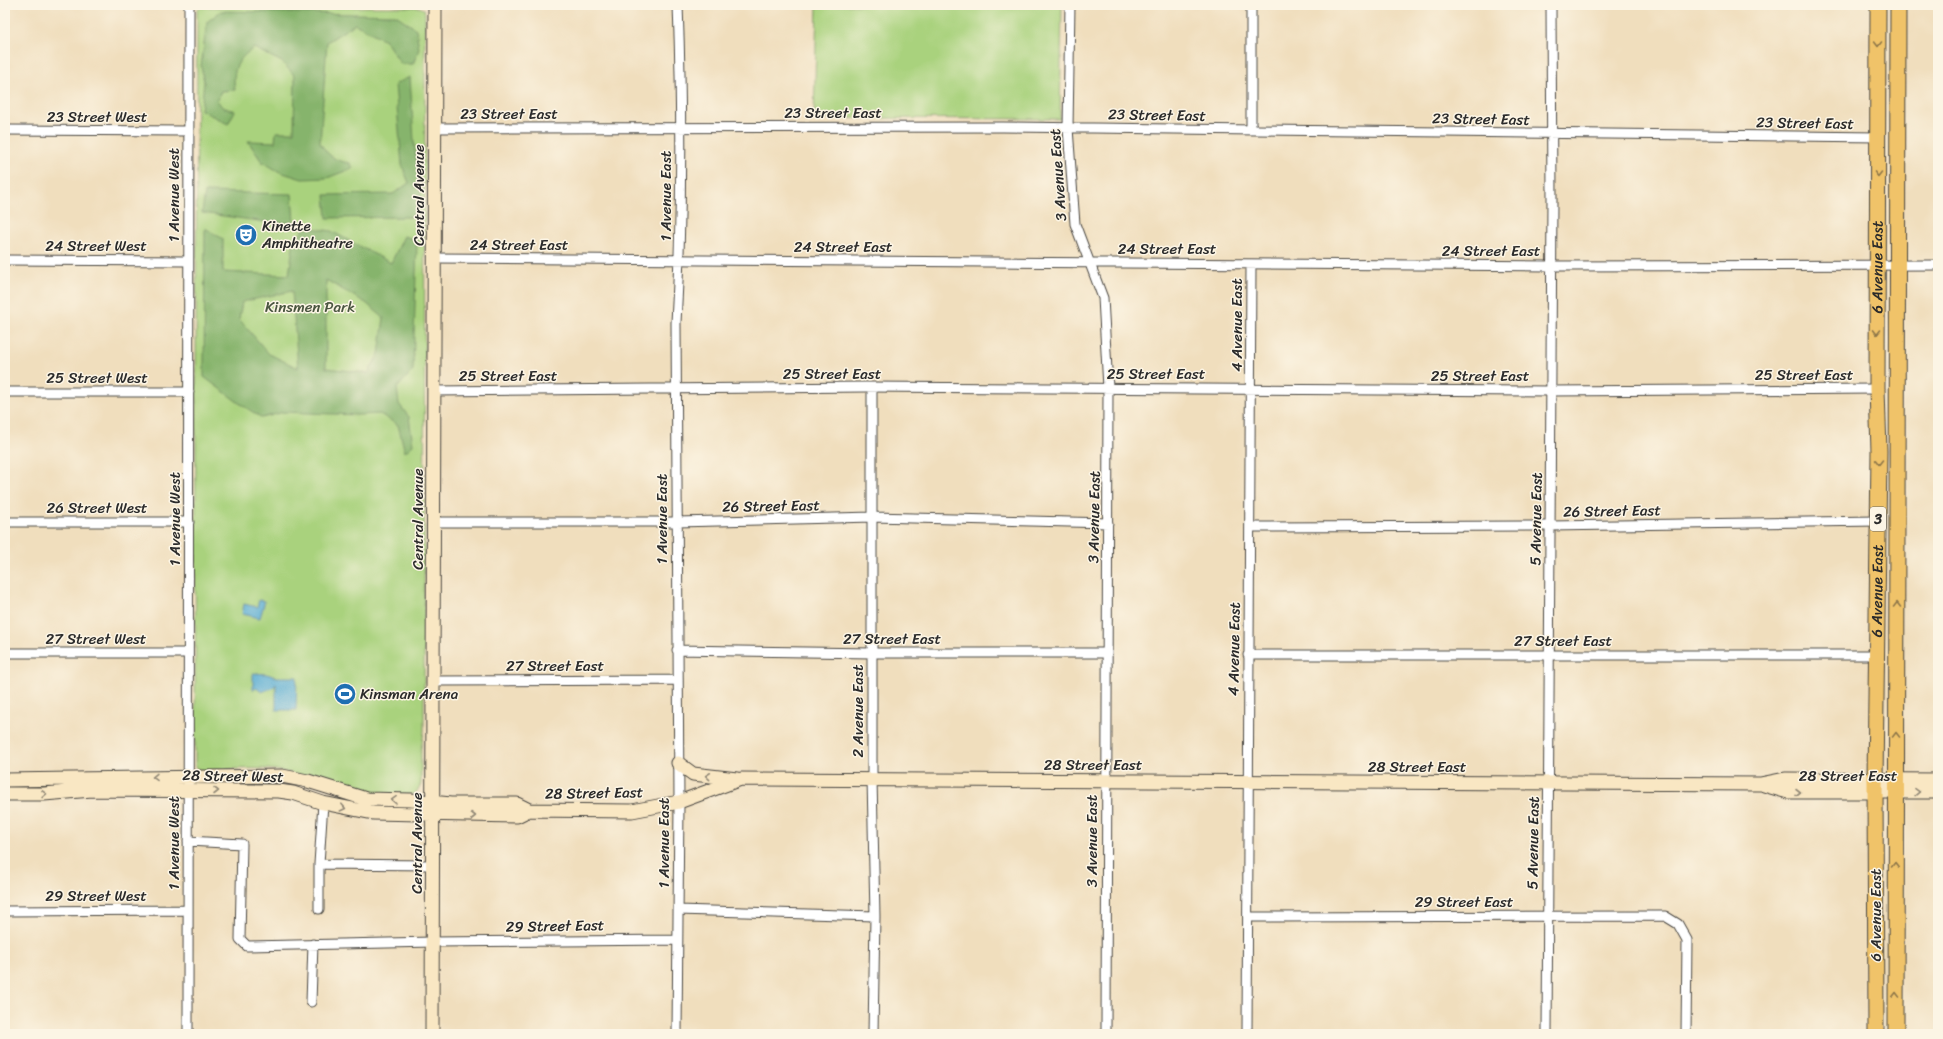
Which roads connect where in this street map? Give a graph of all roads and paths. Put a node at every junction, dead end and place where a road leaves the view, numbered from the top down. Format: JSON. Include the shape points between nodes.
{"nodes":[{"id":1,"x":189,"y":5,"type":"edge"},
{"id":2,"x":435,"y":5,"type":"edge"},
{"id":3,"x":678,"y":5,"type":"edge"},
{"id":4,"x":1070,"y":5,"type":"edge"},
{"id":5,"x":1251,"y":5,"type":"edge"},
{"id":6,"x":1551,"y":5,"type":"edge"},
{"id":7,"x":1878,"y":5,"type":"edge"},
{"id":8,"x":1898,"y":5,"type":"edge"},
{"id":9,"x":436,"y":128,"type":"junction"},
{"id":10,"x":680,"y":128,"type":"junction"},
{"id":11,"x":1068,"y":128,"type":"junction"},
{"id":12,"x":5,"y":130,"type":"edge"},
{"id":13,"x":1251,"y":130,"type":"junction"},
{"id":14,"x":188,"y":131,"type":"junction"},
{"id":15,"x":1551,"y":134,"type":"junction"},
{"id":16,"x":1878,"y":137,"type":"junction"},
{"id":17,"x":435,"y":258,"type":"junction"},
{"id":18,"x":5,"y":260,"type":"edge"},
{"id":19,"x":680,"y":260,"type":"junction"},
{"id":20,"x":188,"y":261,"type":"junction"},
{"id":21,"x":1089,"y":263,"type":"junction"},
{"id":22,"x":1251,"y":264,"type":"junction"},
{"id":23,"x":1878,"y":265,"type":"junction"},
{"id":24,"x":1898,"y":265,"type":"junction"},
{"id":25,"x":1938,"y":265,"type":"edge"},
{"id":26,"x":1552,"y":266,"type":"junction"},
{"id":27,"x":1108,"y":388,"type":"junction"},
{"id":28,"x":677,"y":389,"type":"junction"},
{"id":29,"x":872,"y":389,"type":"junction"},
{"id":30,"x":1251,"y":389,"type":"junction"},
{"id":31,"x":1877,"y":389,"type":"junction"},
{"id":32,"x":434,"y":391,"type":"junction"},
{"id":33,"x":1550,"y":391,"type":"junction"},
{"id":34,"x":5,"y":392,"type":"edge"},
{"id":35,"x":189,"y":392,"type":"junction"},
{"id":36,"x":873,"y":517,"type":"junction"},
{"id":37,"x":5,"y":522,"type":"edge"},
{"id":38,"x":189,"y":522,"type":"junction"},
{"id":39,"x":434,"y":522,"type":"junction"},
{"id":40,"x":677,"y":522,"type":"junction"},
{"id":41,"x":1878,"y":522,"type":"junction"},
{"id":42,"x":1108,"y":523,"type":"junction"},
{"id":43,"x":1250,"y":526,"type":"junction"},
{"id":44,"x":1550,"y":526,"type":"junction"},
{"id":45,"x":677,"y":650,"type":"junction"},
{"id":46,"x":5,"y":653,"type":"edge"},
{"id":47,"x":188,"y":653,"type":"junction"},
{"id":48,"x":872,"y":653,"type":"junction"},
{"id":49,"x":1106,"y":653,"type":"junction"},
{"id":50,"x":1248,"y":655,"type":"junction"},
{"id":51,"x":1549,"y":655,"type":"junction"},
{"id":52,"x":1877,"y":655,"type":"junction"},
{"id":53,"x":677,"y":680,"type":"junction"},
{"id":54,"x":433,"y":681,"type":"junction"},
{"id":55,"x":678,"y":763,"type":"junction"},
{"id":56,"x":188,"y":776,"type":"junction"},
{"id":57,"x":741,"y":779,"type":"junction"},
{"id":58,"x":872,"y":779,"type":"junction"},
{"id":59,"x":5,"y":780,"type":"edge"},
{"id":60,"x":1938,"y":780,"type":"edge"},
{"id":61,"x":1105,"y":781,"type":"junction"},
{"id":62,"x":1248,"y":782,"type":"junction"},
{"id":63,"x":1548,"y":784,"type":"junction"},
{"id":64,"x":1875,"y":786,"type":"junction"},
{"id":65,"x":1895,"y":787,"type":"junction"},
{"id":66,"x":188,"y":791,"type":"junction"},
{"id":67,"x":1938,"y":792,"type":"edge"},
{"id":68,"x":5,"y":794,"type":"edge"},
{"id":69,"x":679,"y":802,"type":"junction"},
{"id":70,"x":322,"y":803,"type":"junction"},
{"id":71,"x":433,"y":809,"type":"junction"},
{"id":72,"x":188,"y":841,"type":"junction"},
{"id":73,"x":319,"y":864,"type":"junction"},
{"id":74,"x":433,"y":866,"type":"junction"},
{"id":75,"x":319,"y":909,"type":"dead end"},
{"id":76,"x":188,"y":910,"type":"junction"},
{"id":77,"x":678,"y":910,"type":"junction"},
{"id":78,"x":5,"y":911,"type":"edge"},
{"id":79,"x":1546,"y":915,"type":"junction"},
{"id":80,"x":875,"y":916,"type":"junction"},
{"id":81,"x":1248,"y":917,"type":"junction"},
{"id":82,"x":677,"y":940,"type":"junction"},
{"id":83,"x":432,"y":942,"type":"junction"},
{"id":84,"x":313,"y":944,"type":"junction"},
{"id":85,"x":311,"y":1002,"type":"dead end"},
{"id":86,"x":188,"y":1034,"type":"edge"},
{"id":87,"x":432,"y":1034,"type":"edge"},
{"id":88,"x":677,"y":1034,"type":"edge"},
{"id":89,"x":873,"y":1034,"type":"edge"},
{"id":90,"x":1106,"y":1034,"type":"edge"},
{"id":91,"x":1248,"y":1034,"type":"edge"},
{"id":92,"x":1547,"y":1034,"type":"edge"},
{"id":93,"x":1686,"y":1034,"type":"edge"},
{"id":94,"x":1876,"y":1034,"type":"edge"},
{"id":95,"x":1896,"y":1034,"type":"edge"}],
"edges":[{"from":1,"to":14,"type":"street","name":"1 Avenue West"},
{"from":2,"to":9,"type":"street","name":"Central Avenue"},
{"from":3,"to":10,"type":"street","name":"1 Avenue East"},
{"from":4,"to":11,"type":"street","name":"3 Avenue East"},
{"from":5,"to":13,"type":"street"},
{"from":6,"to":15,"type":"street","name":"5 Avenue East"},
{"from":7,"to":16,"type":"main road","name":"6 Avenue East","number":"3","one_way":true},
{"from":8,"to":24,"type":"main road","name":"6 Avenue East","number":"3"},
{"from":9,"to":10,"type":"street","name":"23 Street East"},
{"from":9,"to":17,"type":"street","name":"Central Avenue"},
{"from":10,"to":11,"type":"street","name":"23 Street East"},
{"from":10,"to":19,"type":"street","name":"1 Avenue East"},
{"from":11,"to":13,"type":"street","name":"23 Street East"},
{"from":11,"to":21,"type":"street","name":"3 Avenue East","via":[[1075,224]]},
{"from":12,"to":14,"type":"street","name":"23 Street West"},
{"from":13,"to":15,"type":"street","name":"23 Street East"},
{"from":14,"to":20,"type":"street","name":"1 Avenue West"},
{"from":15,"to":16,"type":"street","name":"23 Street East"},
{"from":15,"to":26,"type":"street","name":"5 Avenue East"},
{"from":16,"to":23,"type":"main road","name":"6 Avenue East","number":"3","one_way":true},
{"from":17,"to":19,"type":"street","name":"24 Street East"},
{"from":17,"to":32,"type":"street","name":"Central Avenue"},
{"from":18,"to":20,"type":"street","name":"24 Street West"},
{"from":19,"to":21,"type":"street","name":"24 Street East"},
{"from":19,"to":28,"type":"street","name":"1 Avenue East","via":[[676,323]]},
{"from":20,"to":35,"type":"street","name":"1 Avenue West"},
{"from":21,"to":22,"type":"street","name":"24 Street East"},
{"from":21,"to":27,"type":"street","name":"3 Avenue East","via":[[1103,298]]},
{"from":22,"to":26,"type":"street","name":"24 Street East"},
{"from":22,"to":30,"type":"street","name":"4 Avenue East"},
{"from":23,"to":24,"type":"street","name":"24 Street East"},
{"from":23,"to":26,"type":"street","name":"24 Street East"},
{"from":23,"to":31,"type":"main road","name":"6 Avenue East","number":"3","one_way":true},
{"from":24,"to":25,"type":"street","name":"24 Street East"},
{"from":65,"to":24,"type":"main road","name":"6 Avenue East","number":"3","one_way":true},
{"from":26,"to":33,"type":"street","name":"5 Avenue East"},
{"from":27,"to":29,"type":"street","name":"25 Street East"},
{"from":27,"to":30,"type":"street","name":"25 Street East"},
{"from":27,"to":42,"type":"street","name":"3 Avenue East"},
{"from":28,"to":29,"type":"street","name":"25 Street East"},
{"from":28,"to":32,"type":"street","name":"25 Street East"},
{"from":28,"to":40,"type":"street","name":"1 Avenue East"},
{"from":29,"to":36,"type":"street","name":"2 Avenue East"},
{"from":30,"to":33,"type":"street","name":"25 Street East"},
{"from":30,"to":43,"type":"street","name":"4 Avenue East"},
{"from":31,"to":33,"type":"street","name":"25 Street East"},
{"from":31,"to":41,"type":"main road","name":"6 Avenue East","number":"3","one_way":true},
{"from":32,"to":39,"type":"street","name":"Central Avenue"},
{"from":33,"to":44,"type":"street","name":"5 Avenue East"},
{"from":34,"to":35,"type":"street","name":"25 Street West"},
{"from":35,"to":38,"type":"street","name":"1 Avenue West"},
{"from":36,"to":40,"type":"street","name":"26 Street East"},
{"from":36,"to":42,"type":"street","name":"26 Street East"},
{"from":36,"to":48,"type":"street","name":"2 Avenue East"},
{"from":37,"to":38,"type":"street","name":"26 Street West"},
{"from":38,"to":47,"type":"street","name":"1 Avenue West"},
{"from":39,"to":40,"type":"street","name":"26 Street East"},
{"from":39,"to":54,"type":"street","name":"Central Avenue"},
{"from":40,"to":45,"type":"street","name":"1 Avenue East"},
{"from":41,"to":44,"type":"street","name":"26 Street East"},
{"from":41,"to":52,"type":"main road","name":"6 Avenue East","number":"3"},
{"from":42,"to":49,"type":"street","name":"3 Avenue East"},
{"from":43,"to":44,"type":"street","name":"26 Street East"},
{"from":43,"to":50,"type":"street","name":"4 Avenue East"},
{"from":44,"to":51,"type":"street","name":"5 Avenue East"},
{"from":45,"to":48,"type":"street","name":"27 Street East"},
{"from":45,"to":53,"type":"street","name":"1 Avenue East"},
{"from":46,"to":47,"type":"street","name":"27 Street West"},
{"from":47,"to":56,"type":"street","name":"1 Avenue West"},
{"from":48,"to":49,"type":"street","name":"27 Street East"},
{"from":48,"to":58,"type":"street","name":"2 Avenue East"},
{"from":49,"to":61,"type":"street","name":"3 Avenue East"},
{"from":50,"to":51,"type":"street","name":"27 Street East"},
{"from":50,"to":62,"type":"street","name":"4 Avenue East"},
{"from":51,"to":52,"type":"street","name":"27 Street East"},
{"from":51,"to":63,"type":"street","name":"5 Avenue East"},
{"from":52,"to":64,"type":"main road","name":"6 Avenue East","number":"3"},
{"from":53,"to":54,"type":"street","name":"27 Street East"},
{"from":53,"to":55,"type":"street","name":"1 Avenue East"},
{"from":54,"to":71,"type":"street","name":"Central Avenue"},
{"from":57,"to":55,"type":"street","one_way":true,"via":[[693,774]]},
{"from":55,"to":69,"type":"street","name":"1 Avenue East"},
{"from":56,"to":59,"type":"street","name":"28 Street West","one_way":true},
{"from":56,"to":66,"type":"street","name":"1 Avenue West"},
{"from":71,"to":56,"type":"street","name":"28 Street West","one_way":true,"via":[[366,799],[308,781],[282,776]]},
{"from":57,"to":58,"type":"street","name":"28 Street East"},
{"from":57,"to":69,"type":"street","name":"28 Street East"},
{"from":58,"to":61,"type":"street","name":"28 Street East"},
{"from":58,"to":80,"type":"street","name":"2 Avenue East"},
{"from":60,"to":65,"type":"street","name":"28 Street East"},
{"from":61,"to":62,"type":"street","name":"28 Street East"},
{"from":61,"to":90,"type":"street","name":"3 Avenue East"},
{"from":62,"to":63,"type":"street","name":"28 Street East"},
{"from":62,"to":81,"type":"street","name":"4 Avenue East"},
{"from":63,"to":64,"type":"street","name":"28 Street East","via":[[1760,784],[1785,780]]},
{"from":63,"to":79,"type":"street","name":"5 Avenue East"},
{"from":64,"to":65,"type":"street","name":"28 Street East"},
{"from":64,"to":94,"type":"main road","name":"6 Avenue East","number":"3"},
{"from":65,"to":67,"type":"street","name":"28 Street East","one_way":true},
{"from":95,"to":65,"type":"main road","name":"6 Avenue East","number":"3","one_way":true},
{"from":68,"to":66,"type":"street","name":"28 Street West","one_way":true,"via":[[92,790]]},
{"from":66,"to":70,"type":"street","name":"28 Street West","one_way":true,"via":[[279,791]]},
{"from":66,"to":72,"type":"street","name":"1 Avenue West"},
{"from":69,"to":71,"type":"street","name":"28 Street East","via":[[632,811],[529,810],[517,804],[451,804]]},
{"from":69,"to":77,"type":"street","name":"1 Avenue East"},
{"from":70,"to":71,"type":"street","name":"28 Street West","one_way":true,"via":[[373,813],[414,813]]},
{"from":70,"to":73,"type":"street"},
{"from":71,"to":74,"type":"street","name":"Central Avenue"},
{"from":72,"to":76,"type":"street","name":"1 Avenue West"},
{"from":72,"to":84,"type":"street","name":"29 Street East","via":[[242,844],[240,939],[247,946]]},
{"from":73,"to":74,"type":"street"},
{"from":73,"to":75,"type":"street"},
{"from":74,"to":83,"type":"street","name":"Central Avenue"},
{"from":76,"to":78,"type":"street","name":"29 Street West"},
{"from":76,"to":86,"type":"street","name":"1 Avenue West"},
{"from":77,"to":80,"type":"street"},
{"from":77,"to":82,"type":"street","name":"1 Avenue East"},
{"from":79,"to":81,"type":"street","name":"29 Street East"},
{"from":79,"to":92,"type":"street","name":"5 Avenue East"},
{"from":79,"to":93,"type":"street","name":"29 Street East","via":[[1665,916],[1678,924],[1687,940]]},
{"from":80,"to":89,"type":"street","name":"2 Avenue East"},
{"from":81,"to":91,"type":"street","name":"4 Avenue East"},
{"from":82,"to":83,"type":"street","name":"29 Street East"},
{"from":82,"to":88,"type":"street","name":"1 Avenue East"},
{"from":83,"to":84,"type":"street","name":"29 Street East"},
{"from":83,"to":87,"type":"street","name":"Central Avenue"},
{"from":84,"to":85,"type":"street"}]}
